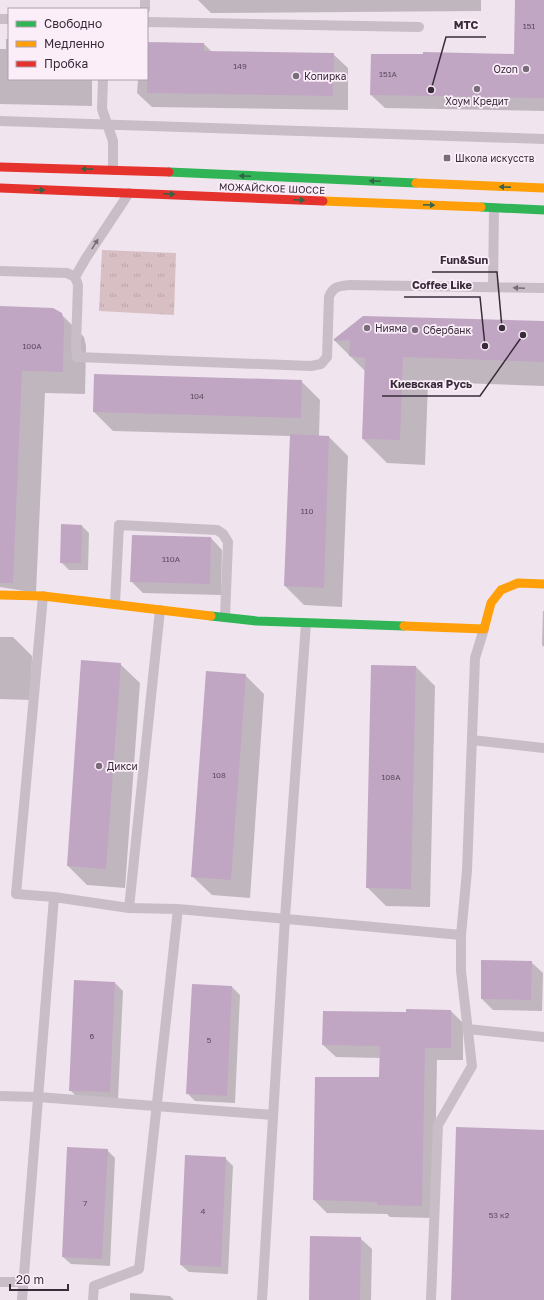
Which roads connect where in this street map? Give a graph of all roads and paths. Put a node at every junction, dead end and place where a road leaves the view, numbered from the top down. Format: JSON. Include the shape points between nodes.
{"nodes":[{"id":1,"x":148,"y":22,"type":"edge"},
{"id":2,"x":419,"y":27,"type":"dead end"},
{"id":3,"x":103,"y":80,"type":"edge"},
{"id":4,"x":0,"y":121,"type":"edge"},
{"id":5,"x":107,"y":125,"type":"junction"},
{"id":6,"x":544,"y":139,"type":"edge"},
{"id":7,"x":0,"y":167,"type":"edge"},
{"id":8,"x":113,"y":170,"type":"junction"},
{"id":9,"x":0,"y":188,"type":"edge"},
{"id":10,"x":544,"y":188,"type":"edge"},
{"id":11,"x":129,"y":192,"type":"junction"},
{"id":12,"x":494,"y":208,"type":"junction"},
{"id":13,"x":544,"y":210,"type":"edge"},
{"id":14,"x":0,"y":271,"type":"edge"},
{"id":15,"x":75,"y":278,"type":"junction"},
{"id":16,"x":493,"y":287,"type":"junction"},
{"id":17,"x":544,"y":288,"type":"edge"},
{"id":18,"x":544,"y":584,"type":"edge"},
{"id":19,"x":0,"y":595,"type":"edge"},
{"id":20,"x":43,"y":596,"type":"junction"},
{"id":21,"x":115,"y":604,"type":"junction"},
{"id":22,"x":160,"y":610,"type":"junction"},
{"id":23,"x":225,"y":617,"type":"junction"},
{"id":24,"x":306,"y":623,"type":"junction"},
{"id":25,"x":484,"y":629,"type":"junction"},
{"id":26,"x":472,"y":740,"type":"junction"},
{"id":27,"x":544,"y":748,"type":"edge"},
{"id":28,"x":54,"y":897,"type":"junction"},
{"id":29,"x":129,"y":908,"type":"junction"},
{"id":30,"x":178,"y":909,"type":"junction"},
{"id":31,"x":285,"y":918,"type":"junction"},
{"id":32,"x":461,"y":935,"type":"junction"},
{"id":33,"x":468,"y":1029,"type":"junction"},
{"id":34,"x":544,"y":1037,"type":"edge"},
{"id":35,"x":0,"y":1096,"type":"edge"},
{"id":36,"x":38,"y":1097,"type":"junction"},
{"id":37,"x":157,"y":1106,"type":"junction"},
{"id":38,"x":273,"y":1115,"type":"junction"},
{"id":39,"x":0,"y":1282,"type":"edge"},
{"id":40,"x":23,"y":1282,"type":"junction"},
{"id":41,"x":22,"y":1300,"type":"edge"},
{"id":42,"x":93,"y":1300,"type":"edge"},
{"id":43,"x":262,"y":1300,"type":"edge"},
{"id":44,"x":431,"y":1300,"type":"edge"}],
"edges":[{"from":1,"to":2,"type":"lane"},
{"from":3,"to":5,"type":"lane","via":[[102,109]]},
{"from":4,"to":5,"type":"lane"},
{"from":5,"to":6,"type":"lane"},
{"from":5,"to":8,"type":"lane","via":[[113,141]]},
{"from":8,"to":7,"type":"main road","name":"МОЖАЙСКОЕ ШОССЕ","one_way":true},
{"from":10,"to":8,"type":"main road","name":"МОЖАЙСКОЕ ШОССЕ","one_way":true},
{"from":9,"to":11,"type":"main road","name":"МОЖАЙСКОЕ ШОССЕ","one_way":true},
{"from":11,"to":12,"type":"main road","name":"МОЖАЙСКОЕ ШОССЕ","one_way":true},
{"from":15,"to":11,"type":"lane","one_way":true},
{"from":12,"to":13,"type":"main road","name":"МОЖАЙСКОЕ ШОССЕ"},
{"from":12,"to":16,"type":"lane"},
{"from":14,"to":15,"type":"lane","via":[[67,273]]},
{"from":15,"to":16,"type":"lane","via":[[78,285],[77,357],[310,366],[321,364],[327,357],[329,297],[331,291],[338,286]]},
{"from":17,"to":16,"type":"lane","one_way":true},
{"from":18,"to":25,"type":"main road","via":[[518,583],[501,590],[491,603]]},
{"from":19,"to":20,"type":"main road"},
{"from":20,"to":21,"type":"main road"},
{"from":20,"to":28,"type":"lane","via":[[16,894]]},
{"from":21,"to":22,"type":"main road"},
{"from":21,"to":23,"type":"lane","via":[[119,525],[217,530],[228,542]]},
{"from":22,"to":23,"type":"main road"},
{"from":22,"to":29,"type":"lane"},
{"from":23,"to":24,"type":"main road"},
{"from":24,"to":25,"type":"main road"},
{"from":24,"to":31,"type":"lane"},
{"from":25,"to":26,"type":"lane","via":[[475,658]]},
{"from":26,"to":27,"type":"lane"},
{"from":26,"to":32,"type":"lane","via":[[467,871]]},
{"from":28,"to":29,"type":"lane"},
{"from":28,"to":36,"type":"lane"},
{"from":29,"to":30,"type":"lane"},
{"from":30,"to":31,"type":"lane"},
{"from":30,"to":37,"type":"lane"},
{"from":31,"to":32,"type":"lane"},
{"from":31,"to":38,"type":"lane"},
{"from":32,"to":33,"type":"lane","via":[[461,971]]},
{"from":33,"to":34,"type":"lane"},
{"from":33,"to":44,"type":"lane","via":[[472,1066],[438,1125]]},
{"from":35,"to":36,"type":"lane"},
{"from":36,"to":37,"type":"lane"},
{"from":36,"to":40,"type":"lane"},
{"from":37,"to":38,"type":"lane"},
{"from":37,"to":42,"type":"lane","via":[[139,1269],[94,1286]]},
{"from":38,"to":43,"type":"lane"},
{"from":39,"to":40,"type":"lane"},
{"from":40,"to":41,"type":"lane"}]}
